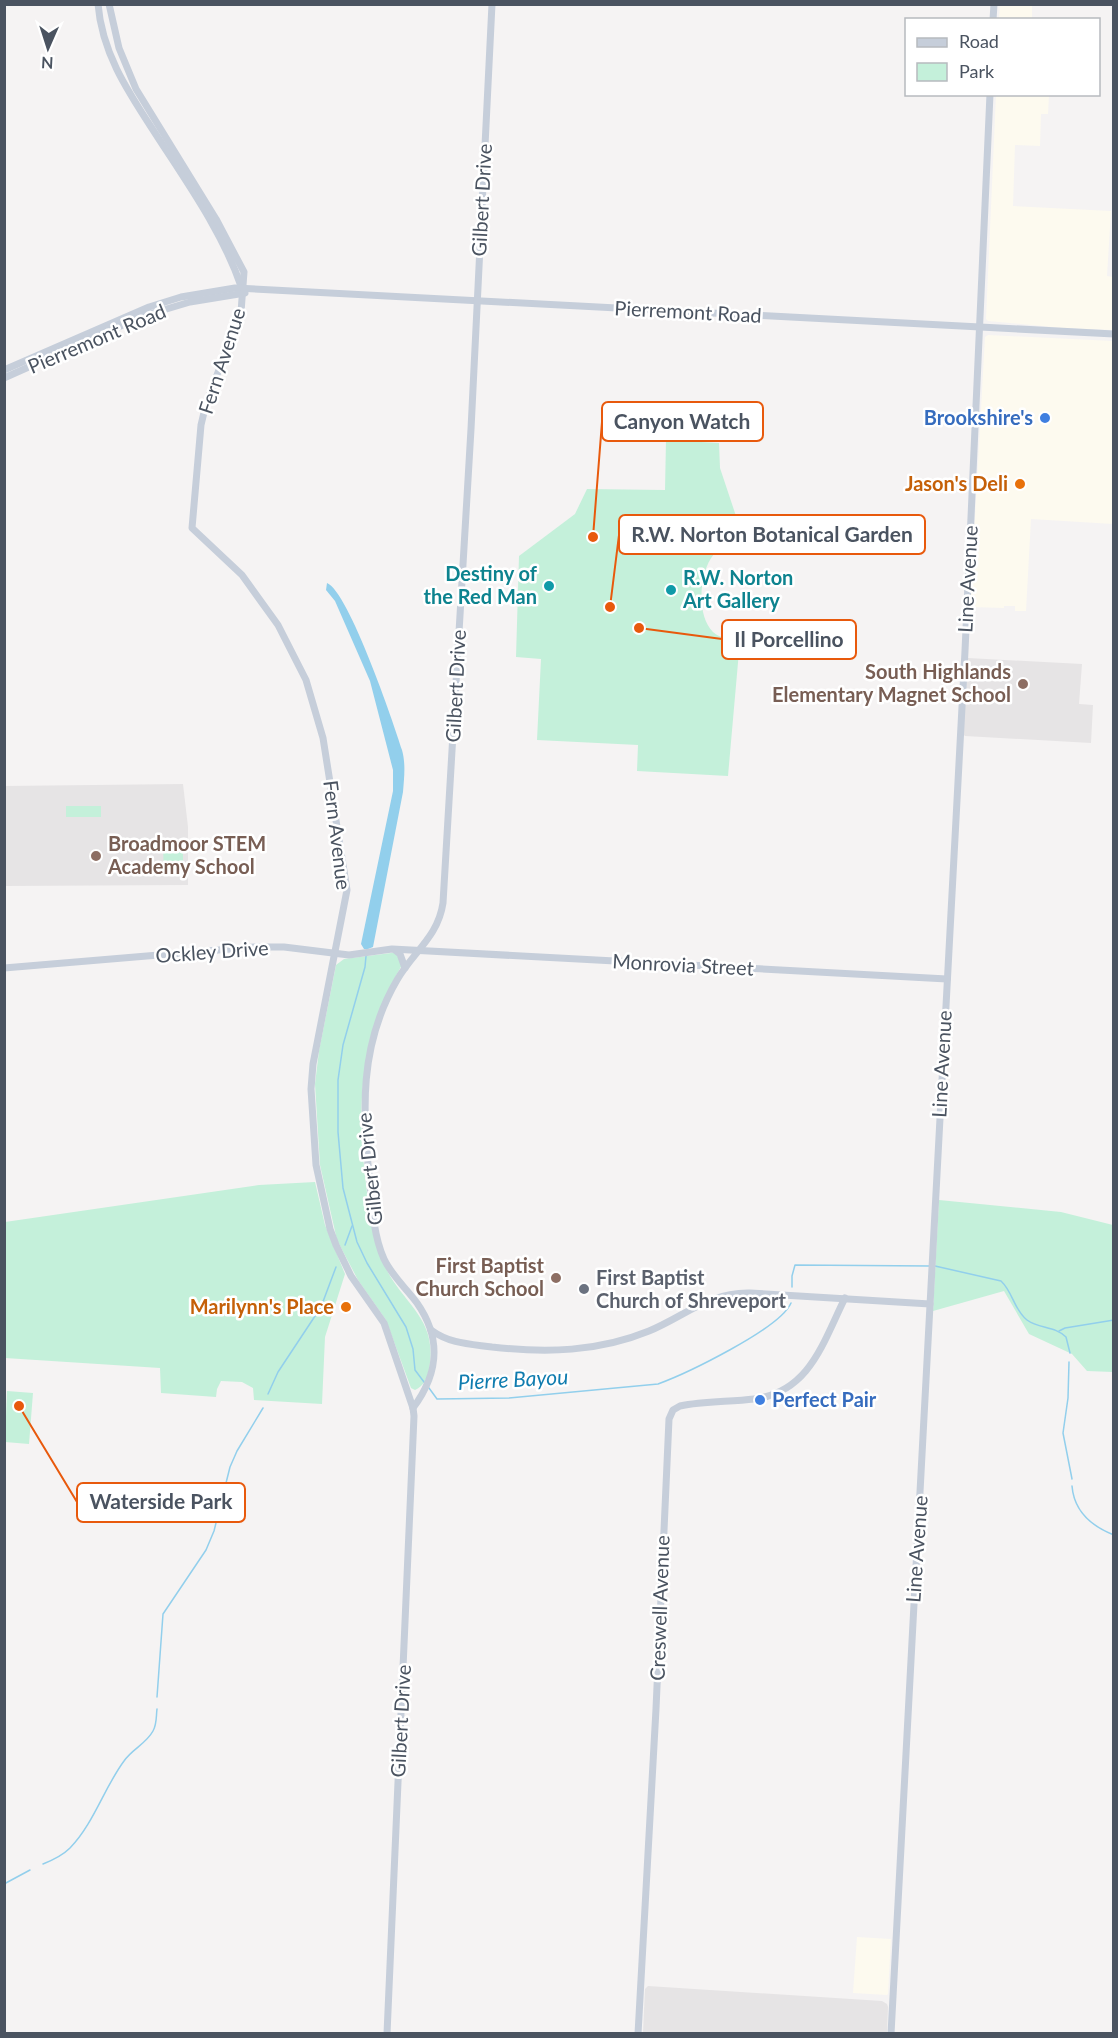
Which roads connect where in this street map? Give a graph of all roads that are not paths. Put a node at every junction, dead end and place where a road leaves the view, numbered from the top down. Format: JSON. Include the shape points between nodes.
{"nodes":[{"id":1,"x":98,"y":4,"type":"edge"},
{"id":2,"x":109,"y":4,"type":"edge"},
{"id":3,"x":492,"y":4,"type":"edge"},
{"id":4,"x":990,"y":96,"type":"edge"},
{"id":5,"x":242,"y":291,"type":"junction"},
{"id":6,"x":478,"y":301,"type":"junction"},
{"id":7,"x":979,"y":327,"type":"junction"},
{"id":8,"x":1113,"y":334,"type":"edge"},
{"id":9,"x":62,"y":348,"type":"junction"},
{"id":10,"x":4,"y":370,"type":"edge"},
{"id":11,"x":4,"y":378,"type":"edge"},
{"id":12,"x":389,"y":949,"type":"junction"},
{"id":13,"x":418,"y":951,"type":"junction"},
{"id":14,"x":335,"y":953,"type":"junction"},
{"id":15,"x":4,"y":968,"type":"edge"},
{"id":16,"x":405,"y":968,"type":"junction"},
{"id":17,"x":947,"y":979,"type":"junction"},
{"id":18,"x":845,"y":1298,"type":"junction"},
{"id":19,"x":930,"y":1304,"type":"junction"},
{"id":20,"x":431,"y":1330,"type":"junction"},
{"id":21,"x":413,"y":1408,"type":"junction"},
{"id":22,"x":387,"y":2034,"type":"edge"},
{"id":23,"x":638,"y":2034,"type":"edge"},
{"id":24,"x":891,"y":2034,"type":"edge"}],
"edges":[{"from":1,"to":5,"type":"street","name":"Fern Avenue","via":[[103,35],[121,78],[210,222]]},
{"from":2,"to":5,"type":"street","name":"Fern Avenue","via":[[128,72],[230,243],[244,272]]},
{"from":3,"to":6,"type":"street","name":"Gilbert Drive"},
{"from":4,"to":7,"type":"street","name":"Line Avenue"},
{"from":5,"to":6,"type":"street","name":"Pierremont Road"},
{"from":5,"to":9,"type":"street","name":"Pierremont Road","via":[[218,290],[181,297]]},
{"from":5,"to":14,"type":"street","name":"Fern Avenue","via":[[241,312],[201,425],[192,528],[235,568],[266,607],[290,645],[312,698],[326,750],[347,884]]},
{"from":6,"to":7,"type":"street","name":"Pierremont Road"},
{"from":6,"to":13,"type":"street","name":"Gilbert Drive","via":[[445,888],[440,921]]},
{"from":7,"to":8,"type":"street","name":"Pierremont Road"},
{"from":7,"to":17,"type":"street","name":"Line Avenue"},
{"from":9,"to":10,"type":"street","name":"Pierremont Road"},
{"from":9,"to":11,"type":"street","name":"Pierremont Road"},
{"from":12,"to":13,"type":"street","name":"Ockley Drive"},
{"from":12,"to":14,"type":"street","name":"Ockley Drive"},
{"from":12,"to":16,"type":"street","via":[[400,954]]},
{"from":13,"to":16,"type":"street","name":"Gilbert Drive"},
{"from":13,"to":17,"type":"street","name":"Monrovia Street"},
{"from":14,"to":15,"type":"street","name":"Ockley Drive","via":[[254,947]]},
{"from":14,"to":21,"type":"street","name":"Fern Avenue","via":[[311,1076],[317,1171],[336,1245],[351,1276],[384,1323]]},
{"from":16,"to":20,"type":"street","name":"Gilbert Drive","via":[[376,1026],[366,1071],[364,1114],[380,1247]]},
{"from":17,"to":19,"type":"street","name":"Line Avenue"},
{"from":18,"to":19,"type":"street"},
{"from":18,"to":20,"type":"street","via":[[731,1294],[706,1301],[630,1338],[570,1350],[519,1350],[461,1343],[448,1341]]},
{"from":18,"to":23,"type":"street","name":"Creswell Avenue","via":[[811,1366],[793,1385],[755,1399],[680,1406],[669,1419]]},
{"from":19,"to":24,"type":"street","name":"Line Avenue"},
{"from":20,"to":21,"type":"street","via":[[434,1364]]},
{"from":21,"to":22,"type":"street","name":"Gilbert Drive"}]}
